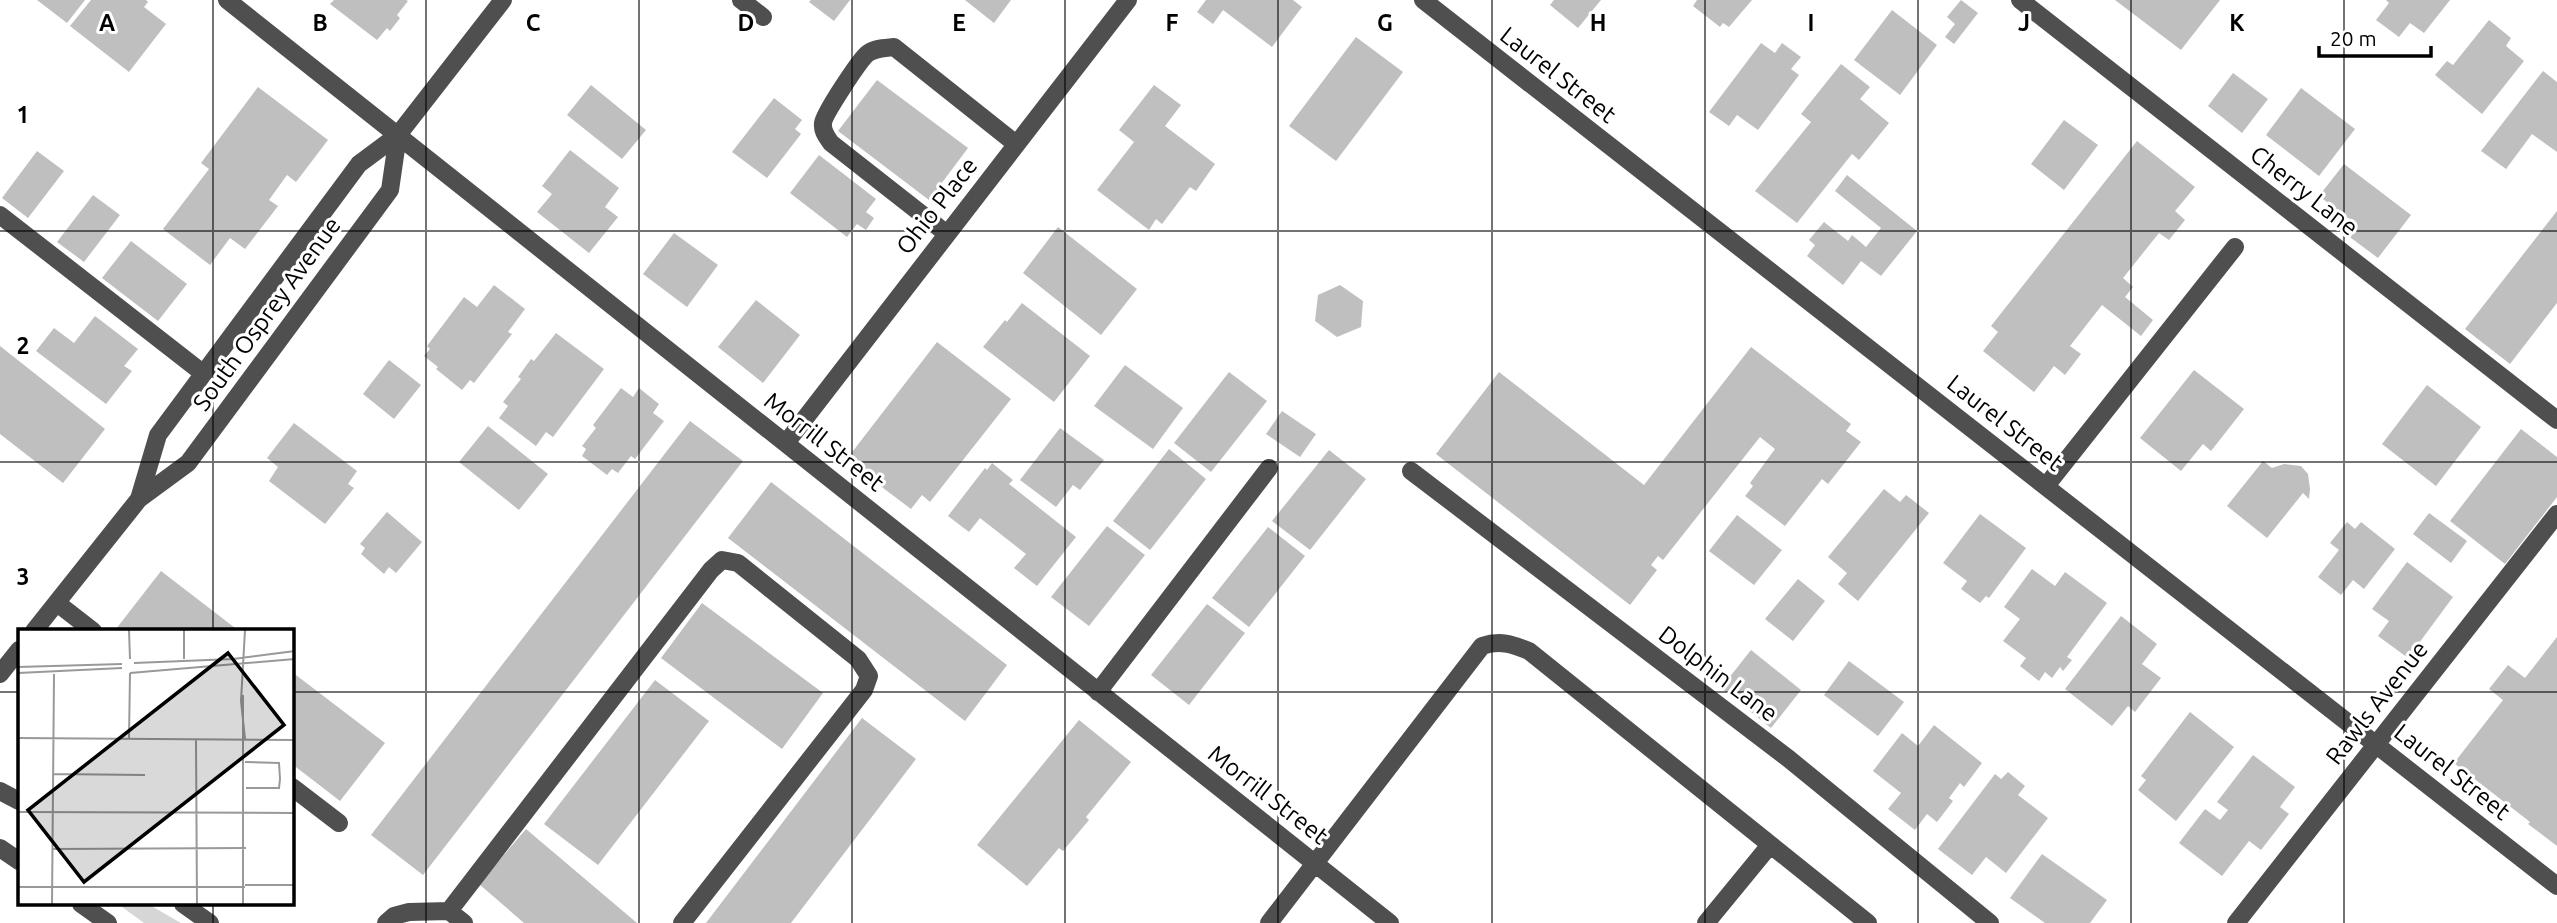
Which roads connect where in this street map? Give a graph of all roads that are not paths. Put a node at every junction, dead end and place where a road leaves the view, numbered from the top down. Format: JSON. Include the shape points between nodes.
{"nodes":[{"id":1,"x":227,"y":0,"type":"edge"},
{"id":2,"x":503,"y":0,"type":"edge"},
{"id":3,"x":741,"y":0,"type":"edge"},
{"id":4,"x":1128,"y":0,"type":"edge"},
{"id":5,"x":1423,"y":0,"type":"edge"},
{"id":6,"x":2020,"y":0,"type":"edge"},
{"id":7,"x":763,"y":17,"type":"dead end"},
{"id":8,"x":398,"y":135,"type":"junction"},
{"id":9,"x":1016,"y":144,"type":"junction"},
{"id":10,"x":0,"y":215,"type":"edge"},
{"id":11,"x":947,"y":234,"type":"junction"},
{"id":12,"x":2235,"y":247,"type":"dead end"},
{"id":13,"x":204,"y":374,"type":"junction"},
{"id":14,"x":2557,"y":420,"type":"edge"},
{"id":15,"x":786,"y":443,"type":"junction"},
{"id":16,"x":1269,"y":468,"type":"dead end"},
{"id":17,"x":1411,"y":471,"type":"dead end"},
{"id":18,"x":2046,"y":486,"type":"junction"},
{"id":19,"x":139,"y":499,"type":"junction"},
{"id":20,"x":2557,"y":514,"type":"edge"},
{"id":21,"x":57,"y":603,"type":"junction"},
{"id":22,"x":36,"y":629,"type":"edge"},
{"id":23,"x":90,"y":629,"type":"edge"},
{"id":24,"x":18,"y":651,"type":"edge"},
{"id":25,"x":0,"y":674,"type":"edge"},
{"id":26,"x":1098,"y":692,"type":"junction"},
{"id":27,"x":2376,"y":744,"type":"junction"},
{"id":28,"x":294,"y":789,"type":"edge"},
{"id":29,"x":0,"y":790,"type":"edge"},
{"id":30,"x":18,"y":800,"type":"edge"},
{"id":31,"x":339,"y":823,"type":"dead end"},
{"id":32,"x":1770,"y":845,"type":"junction"},
{"id":33,"x":0,"y":848,"type":"edge"},
{"id":34,"x":18,"y":860,"type":"edge"},
{"id":35,"x":1315,"y":864,"type":"junction"},
{"id":36,"x":2557,"y":886,"type":"edge"},
{"id":37,"x":186,"y":906,"type":"edge"},
{"id":38,"x":449,"y":911,"type":"junction"},
{"id":39,"x":95,"y":913,"type":"edge"},
{"id":40,"x":1858,"y":920,"type":"edge"},
{"id":41,"x":77,"y":923,"type":"edge"},
{"id":42,"x":210,"y":923,"type":"edge"},
{"id":43,"x":386,"y":923,"type":"edge"},
{"id":44,"x":464,"y":923,"type":"edge"},
{"id":45,"x":682,"y":923,"type":"edge"},
{"id":46,"x":1269,"y":923,"type":"edge"},
{"id":47,"x":1390,"y":923,"type":"edge"},
{"id":48,"x":1706,"y":923,"type":"edge"},
{"id":49,"x":1990,"y":923,"type":"edge"},
{"id":50,"x":2236,"y":923,"type":"edge"}],
"edges":[{"from":1,"to":8,"type":"street","name":"Morrill Street"},
{"from":2,"to":8,"type":"street","name":"South Osprey Avenue"},
{"from":3,"to":7,"type":"street"},
{"from":4,"to":9,"type":"street","name":"Ohio Place"},
{"from":5,"to":18,"type":"street","name":"Laurel Street"},
{"from":6,"to":14,"type":"street","name":"Cherry Lane"},
{"from":8,"to":13,"type":"street","name":"South Osprey Avenue","via":[[359,164]]},
{"from":8,"to":15,"type":"street","name":"Morrill Street"},
{"from":8,"to":19,"type":"street","name":"South Osprey Avenue","via":[[390,190],[188,463]]},
{"from":9,"to":11,"type":"street","name":"Ohio Place"},
{"from":9,"to":11,"type":"street","via":[[894,47],[868,53],[823,122],[823,132]]},
{"from":10,"to":13,"type":"street"},
{"from":11,"to":15,"type":"street","name":"Ohio Place"},
{"from":12,"to":18,"type":"street"},
{"from":13,"to":19,"type":"street","name":"South Osprey Avenue","via":[[158,435]]},
{"from":15,"to":26,"type":"street","name":"Morrill Street"},
{"from":16,"to":26,"type":"street"},
{"from":17,"to":49,"type":"street","name":"Dolphin Lane","via":[[1789,759]]},
{"from":18,"to":27,"type":"street","name":"Laurel Street"},
{"from":19,"to":21,"type":"street","name":"South Osprey Avenue"},
{"from":20,"to":27,"type":"street","name":"Rawls Avenue"},
{"from":21,"to":22,"type":"street","name":"South Osprey Avenue"},
{"from":21,"to":23,"type":"street"},
{"from":24,"to":25,"type":"street"},
{"from":26,"to":35,"type":"street","name":"Morrill Street"},
{"from":27,"to":36,"type":"street","name":"Laurel Street"},
{"from":27,"to":50,"type":"street","name":"Rawls Avenue"},
{"from":28,"to":31,"type":"street"},
{"from":29,"to":30,"type":"street"},
{"from":32,"to":35,"type":"street","via":[[1530,651],[1496,641],[1482,646]]},
{"from":32,"to":40,"type":"street"},
{"from":32,"to":48,"type":"street"},
{"from":33,"to":34,"type":"street"},
{"from":35,"to":46,"type":"street"},
{"from":35,"to":47,"type":"street","name":"Morrill Street"},
{"from":37,"to":42,"type":"street"},
{"from":38,"to":43,"type":"street","via":[[409,912]]},
{"from":38,"to":44,"type":"street"},
{"from":38,"to":45,"type":"street","via":[[722,560],[738,564],[858,659],[869,676],[864,690]]},
{"from":39,"to":41,"type":"street"}]}
